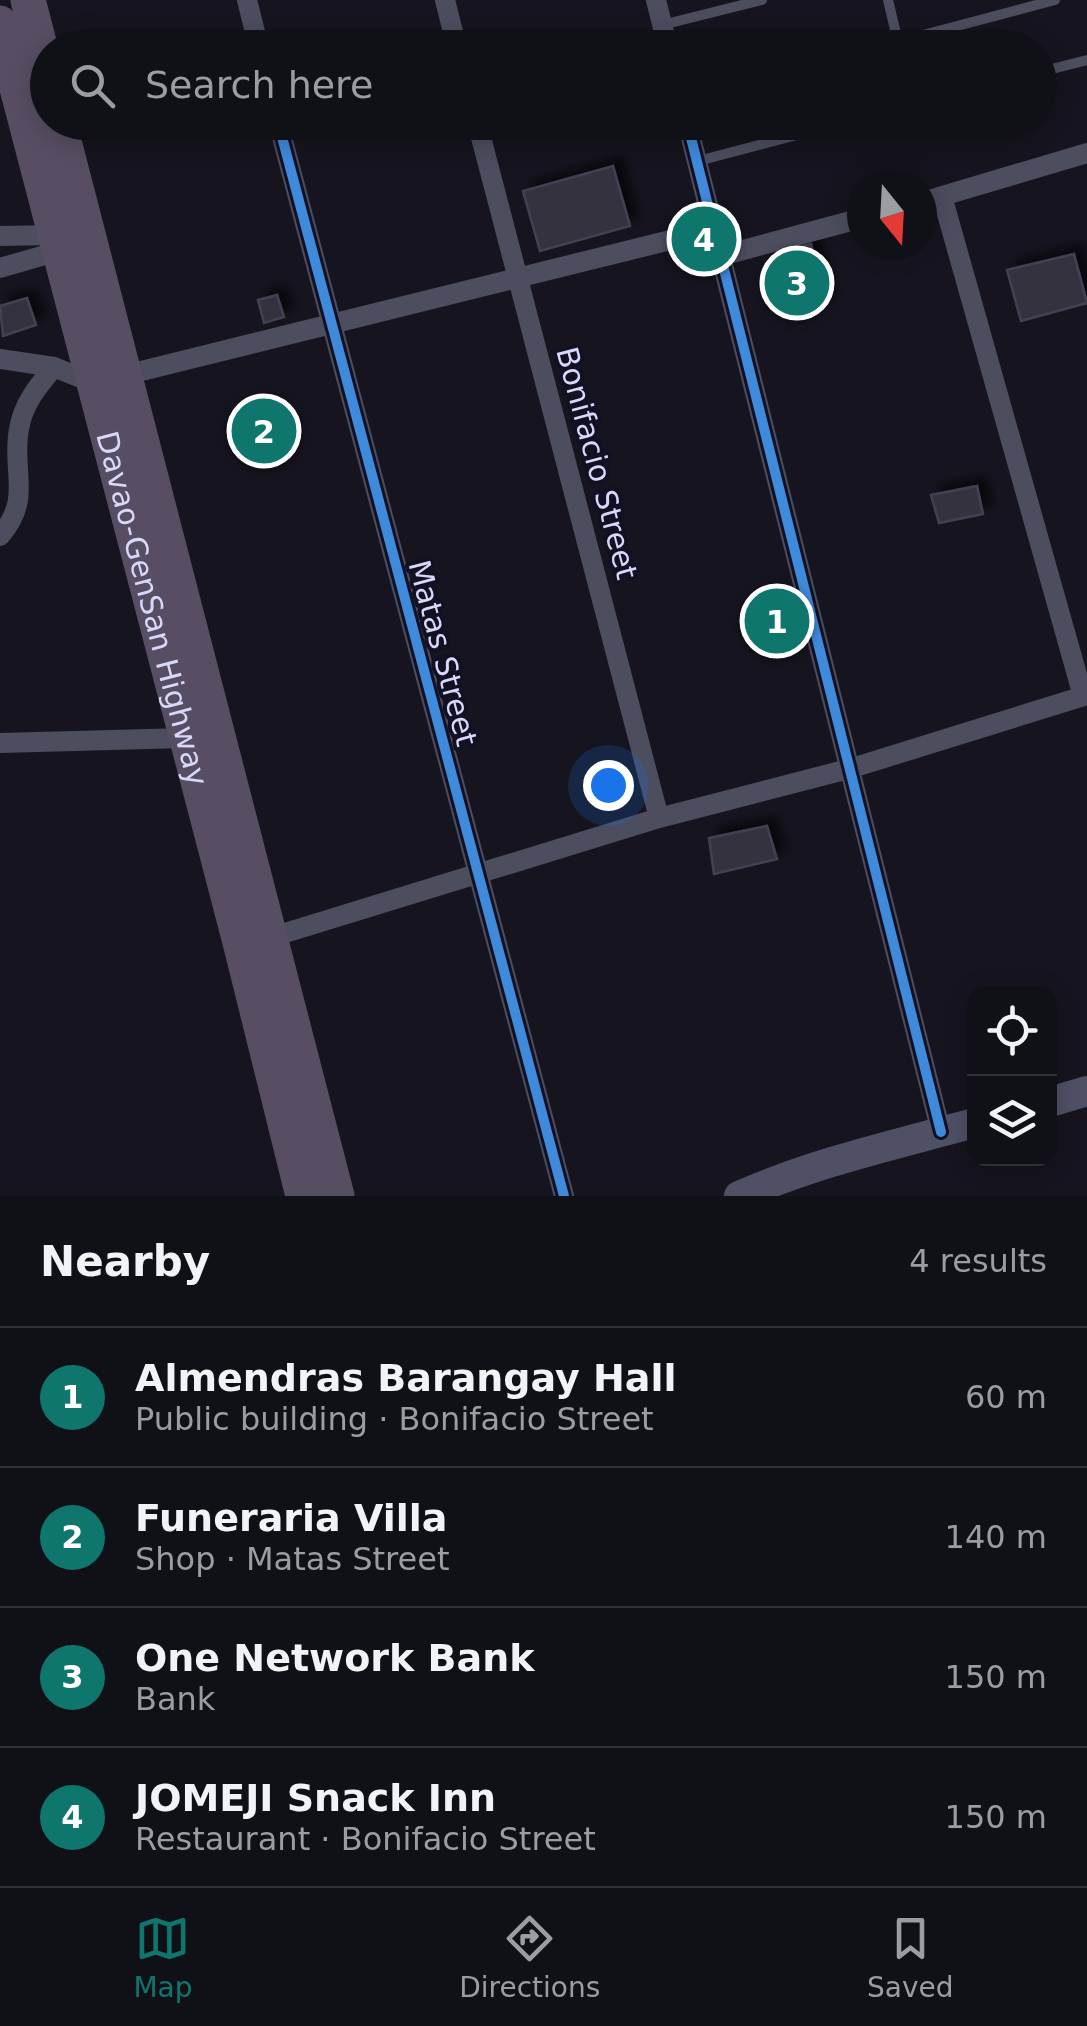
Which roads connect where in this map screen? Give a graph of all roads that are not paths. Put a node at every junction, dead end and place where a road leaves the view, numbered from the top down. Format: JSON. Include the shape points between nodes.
{"nodes":[{"id":1,"x":28,"y":0,"type":"edge"},
{"id":2,"x":246,"y":0,"type":"edge"},
{"id":3,"x":445,"y":0,"type":"edge"},
{"id":4,"x":656,"y":0,"type":"edge"},
{"id":5,"x":762,"y":0,"type":"edge"},
{"id":6,"x":888,"y":0,"type":"edge"},
{"id":7,"x":1055,"y":0,"type":"edge"},
{"id":8,"x":0,"y":22,"type":"edge"},
{"id":9,"x":662,"y":25,"type":"junction"},
{"id":10,"x":36,"y":30,"type":"edge"},
{"id":11,"x":254,"y":30,"type":"edge"},
{"id":12,"x":452,"y":30,"type":"edge"},
{"id":13,"x":663,"y":30,"type":"edge"},
{"id":14,"x":895,"y":30,"type":"edge"},
{"id":15,"x":943,"y":30,"type":"edge"},
{"id":16,"x":1087,"y":60,"type":"edge"},
{"id":17,"x":1057,"y":68,"type":"edge"},
{"id":18,"x":30,"y":138,"type":"edge"},
{"id":19,"x":30,"y":140,"type":"edge"},
{"id":20,"x":63,"y":140,"type":"edge"},
{"id":21,"x":283,"y":140,"type":"edge"},
{"id":22,"x":481,"y":140,"type":"edge"},
{"id":23,"x":692,"y":140,"type":"edge"},
{"id":24,"x":778,"y":140,"type":"edge"},
{"id":25,"x":1087,"y":153,"type":"edge"},
{"id":26,"x":698,"y":161,"type":"junction"},
{"id":27,"x":937,"y":198,"type":"edge"},
{"id":28,"x":937,"y":215,"type":"edge"},
{"id":29,"x":847,"y":222,"type":"edge"},
{"id":30,"x":715,"y":229,"type":"junction"},
{"id":31,"x":0,"y":236,"type":"edge"},
{"id":32,"x":57,"y":243,"type":"junction"},
{"id":33,"x":721,"y":256,"type":"junction"},
{"id":34,"x":0,"y":268,"type":"edge"},
{"id":35,"x":518,"y":280,"type":"junction"},
{"id":36,"x":331,"y":324,"type":"junction"},
{"id":37,"x":0,"y":359,"type":"edge"},
{"id":38,"x":54,"y":367,"type":"junction"},
{"id":39,"x":109,"y":379,"type":"junction"},
{"id":40,"x":0,"y":536,"type":"edge"},
{"id":41,"x":1085,"y":696,"type":"edge"},
{"id":42,"x":185,"y":738,"type":"junction"},
{"id":43,"x":0,"y":743,"type":"edge"},
{"id":44,"x":852,"y":768,"type":"junction"},
{"id":45,"x":660,"y":818,"type":"junction"},
{"id":46,"x":476,"y":877,"type":"junction"},
{"id":47,"x":272,"y":937,"type":"junction"},
{"id":48,"x":1087,"y":1091,"type":"edge"},
{"id":49,"x":1057,"y":1100,"type":"edge"},
{"id":50,"x":967,"y":1124,"type":"edge"},
{"id":51,"x":941,"y":1132,"type":"junction"},
{"id":52,"x":304,"y":1196,"type":"edge"},
{"id":53,"x":337,"y":1196,"type":"edge"},
{"id":54,"x":564,"y":1196,"type":"edge"},
{"id":55,"x":739,"y":1196,"type":"edge"}],
"edges":[{"from":1,"to":10,"type":"highway"},
{"from":2,"to":11,"type":"street"},
{"from":3,"to":12,"type":"street"},
{"from":4,"to":9,"type":"street"},
{"from":5,"to":9,"type":"lane"},
{"from":6,"to":14,"type":"lane"},
{"from":7,"to":15,"type":"lane"},
{"from":8,"to":18,"type":"highway","name":"Davao-GenSan Highway"},
{"from":9,"to":13,"type":"street"},
{"from":16,"to":17,"type":"lane"},
{"from":19,"to":32,"type":"highway","name":"Davao-GenSan Highway"},
{"from":20,"to":39,"type":"highway","name":"Davao-GenSan Highway"},
{"from":21,"to":36,"type":"street","name":"Matas Street"},
{"from":22,"to":35,"type":"street","name":"Bonifacio Street"},
{"from":23,"to":26,"type":"street"},
{"from":24,"to":26,"type":"lane"},
{"from":25,"to":27,"type":"street"},
{"from":26,"to":30,"type":"street"},
{"from":28,"to":41,"type":"street"},
{"from":29,"to":33,"type":"street"},
{"from":30,"to":33,"type":"street"},
{"from":30,"to":35,"type":"street"},
{"from":31,"to":32,"type":"street"},
{"from":32,"to":34,"type":"street"},
{"from":32,"to":39,"type":"highway","name":"Davao-GenSan Highway"},
{"from":33,"to":44,"type":"street"},
{"from":35,"to":36,"type":"street"},
{"from":35,"to":45,"type":"street","name":"Bonifacio Street"},
{"from":36,"to":39,"type":"street"},
{"from":36,"to":46,"type":"street","name":"Matas Street"},
{"from":37,"to":38,"type":"street"},
{"from":38,"to":39,"type":"street"},
{"from":38,"to":40,"type":"street","via":[[31,396],[18,430],[21,491],[17,512]]},
{"from":39,"to":42,"type":"highway","name":"Davao-GenSan Highway"},
{"from":39,"to":47,"type":"highway","name":"Davao-GenSan Highway"},
{"from":41,"to":44,"type":"street"},
{"from":42,"to":43,"type":"street"},
{"from":42,"to":52,"type":"highway","name":"Davao-GenSan Highway"},
{"from":44,"to":45,"type":"street"},
{"from":44,"to":51,"type":"street"},
{"from":45,"to":46,"type":"street"},
{"from":46,"to":47,"type":"street"},
{"from":46,"to":54,"type":"street","name":"Matas Street"},
{"from":47,"to":53,"type":"highway","name":"Davao-GenSan Highway"},
{"from":48,"to":49,"type":"main road"},
{"from":50,"to":51,"type":"main road"},
{"from":51,"to":55,"type":"main road","via":[[848,1154]]}]}
